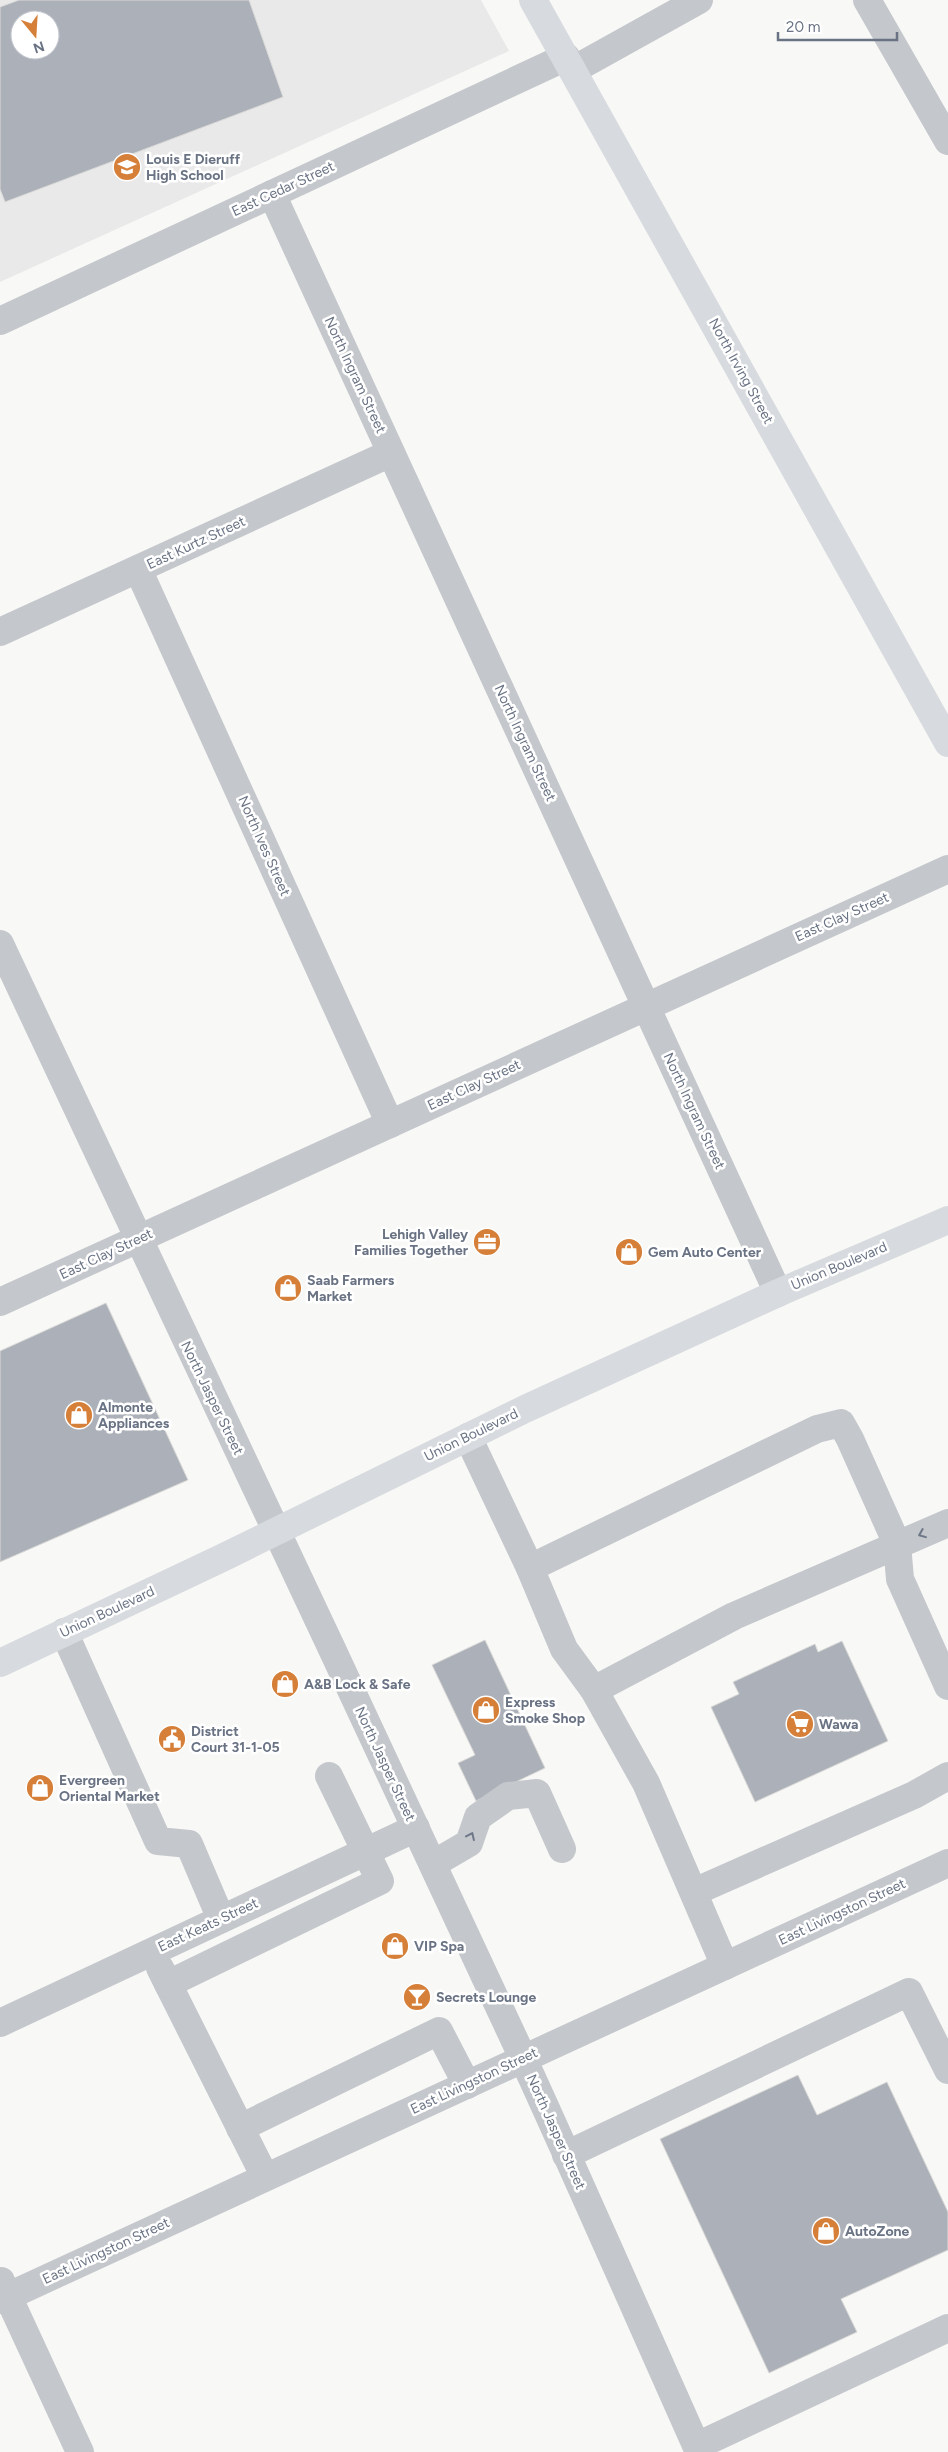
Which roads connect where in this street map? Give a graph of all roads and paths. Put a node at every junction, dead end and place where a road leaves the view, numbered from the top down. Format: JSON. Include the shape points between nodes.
{"nodes":[{"id":1,"x":533,"y":0,"type":"edge"},
{"id":2,"x":699,"y":0,"type":"edge"},
{"id":3,"x":867,"y":0,"type":"edge"},
{"id":4,"x":570,"y":64,"type":"junction"},
{"id":5,"x":948,"y":142,"type":"edge"},
{"id":6,"x":272,"y":194,"type":"junction"},
{"id":7,"x":0,"y":321,"type":"edge"},
{"id":8,"x":391,"y":453,"type":"junction"},
{"id":9,"x":138,"y":569,"type":"junction"},
{"id":10,"x":0,"y":632,"type":"edge"},
{"id":11,"x":948,"y":742,"type":"edge"},
{"id":12,"x":948,"y":869,"type":"edge"},
{"id":13,"x":0,"y":944,"type":"edge"},
{"id":14,"x":646,"y":1006,"type":"junction"},
{"id":15,"x":390,"y":1124,"type":"junction"},
{"id":16,"x":948,"y":1220,"type":"edge"},
{"id":17,"x":137,"y":1240,"type":"junction"},
{"id":18,"x":778,"y":1292,"type":"junction"},
{"id":19,"x":0,"y":1302,"type":"edge"},
{"id":20,"x":468,"y":1437,"type":"junction"},
{"id":21,"x":948,"y":1523,"type":"edge"},
{"id":22,"x":276,"y":1531,"type":"junction"},
{"id":23,"x":897,"y":1544,"type":"junction"},
{"id":24,"x":530,"y":1568,"type":"junction"},
{"id":25,"x":64,"y":1632,"type":"junction"},
{"id":26,"x":0,"y":1663,"type":"edge"},
{"id":27,"x":948,"y":1686,"type":"edge"},
{"id":28,"x":594,"y":1690,"type":"junction"},
{"id":29,"x":329,"y":1776,"type":"dead end"},
{"id":30,"x":948,"y":1776,"type":"edge"},
{"id":31,"x":416,"y":1828,"type":"junction"},
{"id":32,"x":562,"y":1848,"type":"dead end"},
{"id":33,"x":366,"y":1851,"type":"junction"},
{"id":34,"x":433,"y":1864,"type":"junction"},
{"id":35,"x":948,"y":1864,"type":"edge"},
{"id":36,"x":694,"y":1892,"type":"junction"},
{"id":37,"x":221,"y":1919,"type":"junction"},
{"id":38,"x":152,"y":1951,"type":"junction"},
{"id":39,"x":725,"y":1966,"type":"junction"},
{"id":40,"x":168,"y":1984,"type":"junction"},
{"id":41,"x":0,"y":2023,"type":"edge"},
{"id":42,"x":523,"y":2059,"type":"junction"},
{"id":43,"x":948,"y":2070,"type":"edge"},
{"id":44,"x":467,"y":2085,"type":"junction"},
{"id":45,"x":240,"y":2128,"type":"junction"},
{"id":46,"x":566,"y":2155,"type":"junction"},
{"id":47,"x":265,"y":2177,"type":"junction"},
{"id":48,"x":3,"y":2292,"type":"edge"},
{"id":49,"x":948,"y":2328,"type":"edge"},
{"id":50,"x":698,"y":2449,"type":"edge"},
{"id":51,"x":80,"y":2452,"type":"edge"}],
"edges":[{"from":1,"to":4,"type":"main road","name":"North Irving Street"},
{"from":2,"to":4,"type":"street","name":"East Cedar Street"},
{"from":3,"to":5,"type":"street"},
{"from":4,"to":6,"type":"street","name":"East Cedar Street"},
{"from":4,"to":11,"type":"main road","name":"North Irving Street"},
{"from":6,"to":7,"type":"street","name":"East Cedar Street"},
{"from":6,"to":8,"type":"street","name":"North Ingram Street"},
{"from":8,"to":9,"type":"street","name":"East Kurtz Street"},
{"from":8,"to":14,"type":"street","name":"North Ingram Street"},
{"from":9,"to":10,"type":"street","name":"East Kurtz Street"},
{"from":9,"to":15,"type":"street","name":"North Ives Street"},
{"from":12,"to":14,"type":"street","name":"East Clay Street"},
{"from":13,"to":17,"type":"street","name":"North Jasper Street"},
{"from":14,"to":15,"type":"street","name":"East Clay Street"},
{"from":14,"to":18,"type":"street","name":"North Ingram Street"},
{"from":15,"to":17,"type":"street","name":"East Clay Street"},
{"from":16,"to":18,"type":"main road","name":"Union Boulevard"},
{"from":17,"to":19,"type":"street","name":"East Clay Street"},
{"from":17,"to":22,"type":"street","name":"North Jasper Street"},
{"from":18,"to":20,"type":"main road","name":"Union Boulevard"},
{"from":20,"to":22,"type":"main road","name":"Union Boulevard"},
{"from":20,"to":24,"type":"street"},
{"from":21,"to":23,"type":"street","one_way":true},
{"from":22,"to":25,"type":"main road","name":"Union Boulevard"},
{"from":22,"to":31,"type":"street","name":"North Jasper Street"},
{"from":23,"to":24,"type":"street","via":[[840,1423],[817,1429]]},
{"from":23,"to":27,"type":"street","via":[[900,1580]]},
{"from":23,"to":28,"type":"street","via":[[734,1616]]},
{"from":24,"to":28,"type":"street","via":[[564,1649]]},
{"from":25,"to":26,"type":"main road","name":"Union Boulevard"},
{"from":25,"to":37,"type":"street","via":[[158,1841],[189,1844]]},
{"from":28,"to":36,"type":"street","via":[[646,1783]]},
{"from":29,"to":33,"type":"street"},
{"from":30,"to":36,"type":"street","via":[[914,1795]]},
{"from":31,"to":33,"type":"street","name":"East Keats Street"},
{"from":31,"to":34,"type":"street","name":"North Jasper Street"},
{"from":34,"to":32,"type":"street","one_way":true,"via":[[469,1843],[478,1817],[508,1796],[537,1793]]},
{"from":33,"to":37,"type":"street","name":"East Keats Street"},
{"from":33,"to":40,"type":"street","via":[[380,1882]]},
{"from":34,"to":42,"type":"street","name":"North Jasper Street"},
{"from":35,"to":39,"type":"street","name":"East Livingston Street"},
{"from":36,"to":39,"type":"street"},
{"from":37,"to":38,"type":"street","name":"East Keats Street"},
{"from":38,"to":40,"type":"street"},
{"from":38,"to":41,"type":"street","name":"East Keats Street"},
{"from":39,"to":42,"type":"street","name":"East Livingston Street"},
{"from":40,"to":45,"type":"street"},
{"from":42,"to":44,"type":"street","name":"East Livingston Street"},
{"from":42,"to":46,"type":"street","name":"North Jasper Street"},
{"from":43,"to":46,"type":"street","via":[[909,1992]]},
{"from":44,"to":45,"type":"street","via":[[439,2031]]},
{"from":44,"to":47,"type":"street","name":"East Livingston Street"},
{"from":45,"to":47,"type":"street"},
{"from":46,"to":50,"type":"street","name":"North Jasper Street"},
{"from":47,"to":48,"type":"street","name":"East Livingston Street"},
{"from":48,"to":51,"type":"street"},
{"from":49,"to":50,"type":"street"}]}
